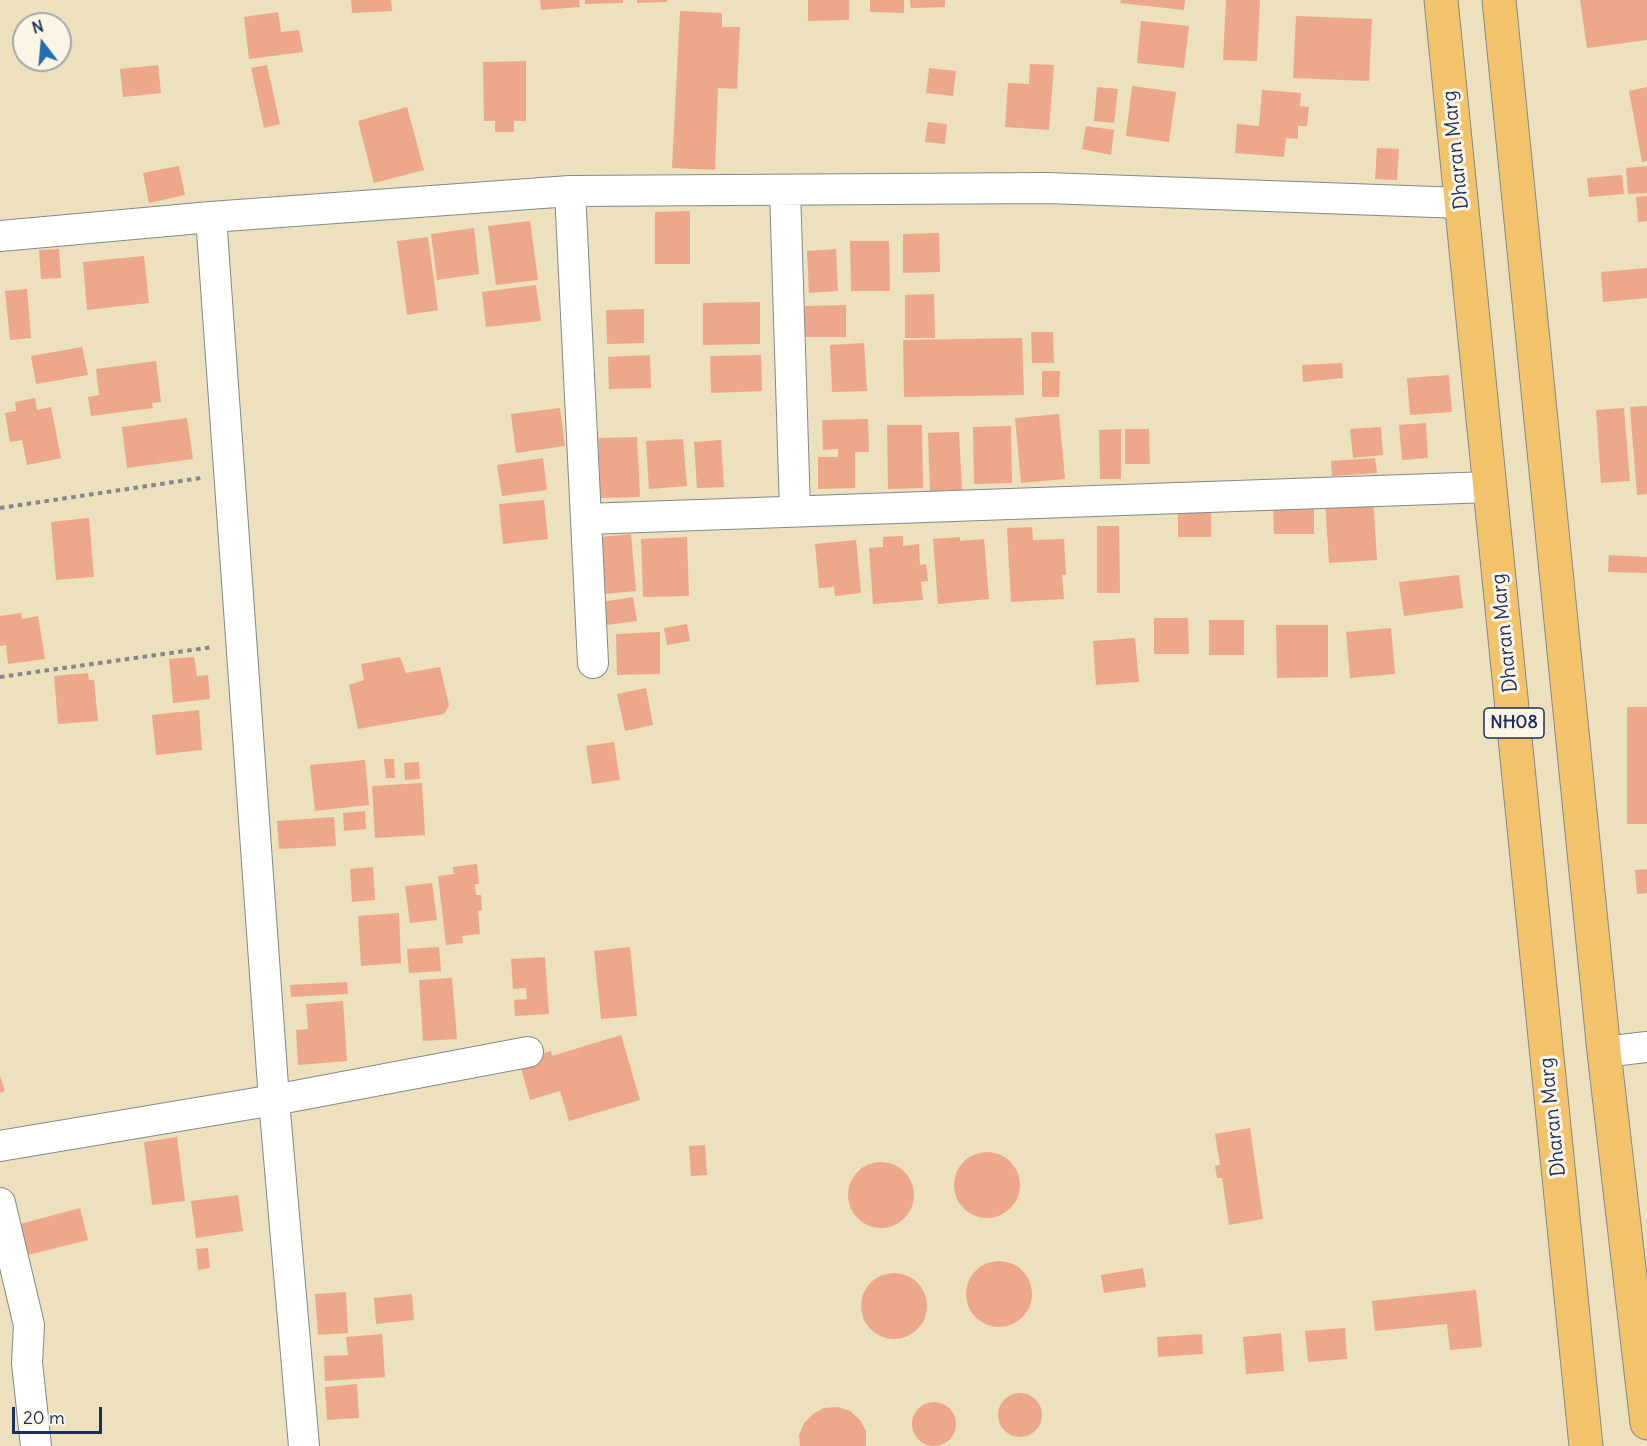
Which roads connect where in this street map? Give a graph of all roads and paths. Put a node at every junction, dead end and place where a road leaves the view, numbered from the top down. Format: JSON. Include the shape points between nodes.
{"nodes":[{"id":1,"x":1441,"y":0,"type":"edge"},
{"id":2,"x":1498,"y":0,"type":"edge"},
{"id":3,"x":785,"y":190,"type":"junction"},
{"id":4,"x":570,"y":191,"type":"junction"},
{"id":5,"x":1462,"y":203,"type":"junction"},
{"id":6,"x":211,"y":217,"type":"junction"},
{"id":7,"x":0,"y":236,"type":"edge"},
{"id":8,"x":229,"y":474,"type":"junction"},
{"id":9,"x":1490,"y":487,"type":"junction"},
{"id":10,"x":0,"y":508,"type":"edge"},
{"id":11,"x":795,"y":511,"type":"junction"},
{"id":12,"x":586,"y":519,"type":"junction"},
{"id":13,"x":241,"y":643,"type":"junction"},
{"id":14,"x":593,"y":663,"type":"dead end"},
{"id":15,"x":0,"y":677,"type":"edge"},
{"id":16,"x":1647,"y":1047,"type":"edge"},
{"id":17,"x":528,"y":1052,"type":"dead end"},
{"id":18,"x":1604,"y":1052,"type":"junction"},
{"id":19,"x":274,"y":1100,"type":"junction"},
{"id":20,"x":0,"y":1146,"type":"edge"},
{"id":21,"x":0,"y":1203,"type":"edge"},
{"id":22,"x":1647,"y":1424,"type":"edge"},
{"id":23,"x":36,"y":1446,"type":"edge"},
{"id":24,"x":304,"y":1446,"type":"edge"},
{"id":25,"x":1586,"y":1446,"type":"edge"}],
"edges":[{"from":1,"to":5,"type":"main road","name":"Dharan Marg","number":"NH08"},
{"from":2,"to":18,"type":"main road","number":"NH08"},
{"from":3,"to":4,"type":"street"},
{"from":3,"to":5,"type":"street","via":[[1047,188]]},
{"from":3,"to":11,"type":"street"},
{"from":4,"to":6,"type":"street"},
{"from":4,"to":12,"type":"street"},
{"from":5,"to":9,"type":"main road","name":"Dharan Marg","number":"NH08"},
{"from":6,"to":7,"type":"street"},
{"from":6,"to":8,"type":"street"},
{"from":8,"to":10,"type":"path"},
{"from":8,"to":13,"type":"street"},
{"from":9,"to":11,"type":"street"},
{"from":9,"to":25,"type":"main road","name":"Dharan Marg","number":"NH08"},
{"from":11,"to":12,"type":"street"},
{"from":12,"to":14,"type":"street"},
{"from":13,"to":15,"type":"path"},
{"from":13,"to":19,"type":"street"},
{"from":16,"to":18,"type":"street"},
{"from":17,"to":19,"type":"street"},
{"from":18,"to":22,"type":"main road","number":"NH08"},
{"from":19,"to":20,"type":"street"},
{"from":19,"to":24,"type":"street"},
{"from":21,"to":23,"type":"street","via":[[29,1325],[27,1363]]}]}
